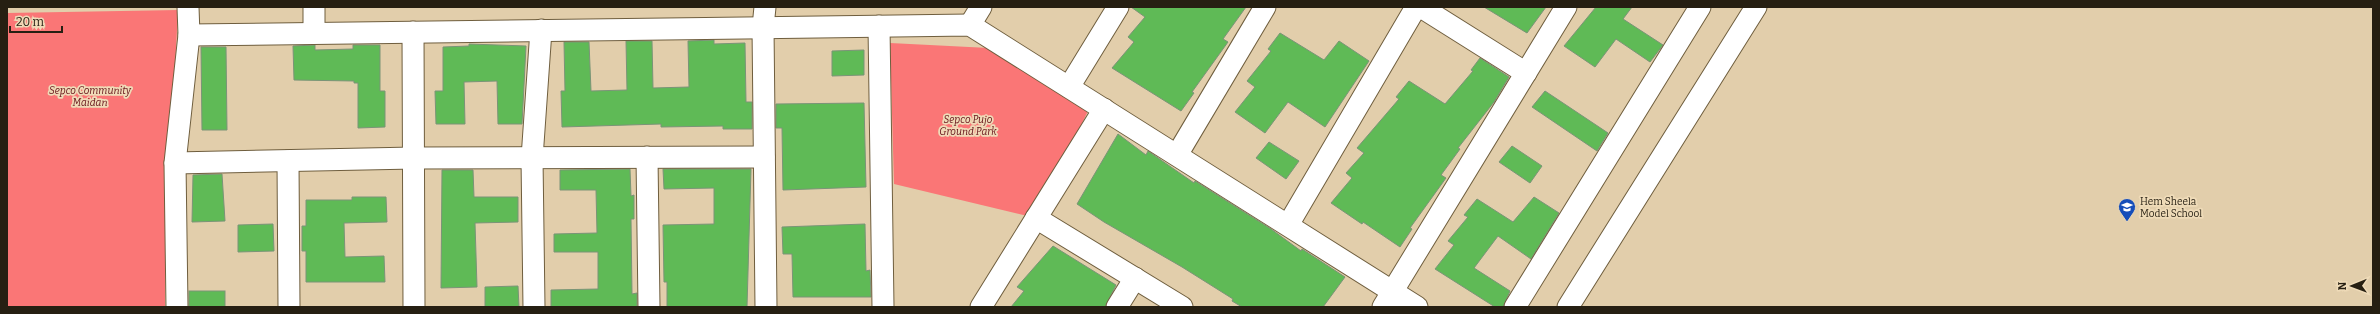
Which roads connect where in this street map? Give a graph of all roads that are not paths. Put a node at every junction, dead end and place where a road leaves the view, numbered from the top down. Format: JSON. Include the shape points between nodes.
{"nodes":[{"id":1,"x":188,"y":7,"type":"edge"},
{"id":2,"x":314,"y":7,"type":"edge"},
{"id":3,"x":765,"y":7,"type":"edge"},
{"id":4,"x":981,"y":7,"type":"edge"},
{"id":5,"x":1118,"y":7,"type":"edge"},
{"id":6,"x":1265,"y":7,"type":"edge"},
{"id":7,"x":1416,"y":7,"type":"edge"},
{"id":8,"x":1421,"y":7,"type":"edge"},
{"id":9,"x":1566,"y":7,"type":"edge"},
{"id":10,"x":1700,"y":7,"type":"edge"},
{"id":11,"x":1741,"y":7,"type":"edge"},
{"id":12,"x":1756,"y":7,"type":"edge"},
{"id":13,"x":886,"y":19,"type":"edge"},
{"id":14,"x":970,"y":25,"type":"junction"},
{"id":15,"x":763,"y":27,"type":"junction"},
{"id":16,"x":541,"y":30,"type":"junction"},
{"id":17,"x":414,"y":32,"type":"junction"},
{"id":18,"x":314,"y":33,"type":"junction"},
{"id":19,"x":189,"y":35,"type":"junction"},
{"id":20,"x":1526,"y":73,"type":"junction"},
{"id":21,"x":1069,"y":87,"type":"junction"},
{"id":22,"x":1104,"y":109,"type":"junction"},
{"id":23,"x":1177,"y":155,"type":"junction"},
{"id":24,"x":764,"y":157,"type":"junction"},
{"id":25,"x":414,"y":158,"type":"junction"},
{"id":26,"x":532,"y":158,"type":"junction"},
{"id":27,"x":647,"y":158,"type":"junction"},
{"id":28,"x":288,"y":161,"type":"junction"},
{"id":29,"x":175,"y":163,"type":"junction"},
{"id":30,"x":1036,"y":218,"type":"junction"},
{"id":31,"x":1288,"y":225,"type":"junction"},
{"id":32,"x":1135,"y":278,"type":"junction"},
{"id":33,"x":1388,"y":299,"type":"edge"},
{"id":34,"x":177,"y":307,"type":"edge"},
{"id":35,"x":289,"y":307,"type":"edge"},
{"id":36,"x":414,"y":307,"type":"edge"},
{"id":37,"x":534,"y":307,"type":"edge"},
{"id":38,"x":649,"y":307,"type":"edge"},
{"id":39,"x":766,"y":307,"type":"edge"},
{"id":40,"x":882,"y":307,"type":"edge"},
{"id":41,"x":981,"y":307,"type":"edge"},
{"id":42,"x":1117,"y":307,"type":"edge"},
{"id":43,"x":1182,"y":307,"type":"edge"},
{"id":44,"x":1417,"y":307,"type":"edge"},
{"id":45,"x":1515,"y":307,"type":"edge"},
{"id":46,"x":1555,"y":307,"type":"edge"},
{"id":47,"x":1568,"y":307,"type":"edge"}],
"edges":[{"from":1,"to":19,"type":"street"},
{"from":2,"to":18,"type":"street"},
{"from":3,"to":15,"type":"street"},
{"from":4,"to":14,"type":"street"},
{"from":5,"to":21,"type":"street"},
{"from":6,"to":23,"type":"street"},
{"from":7,"to":31,"type":"street"},
{"from":8,"to":20,"type":"street"},
{"from":9,"to":20,"type":"street"},
{"from":10,"to":45,"type":"street"},
{"from":11,"to":46,"type":"street"},
{"from":12,"to":47,"type":"street"},
{"from":13,"to":14,"type":"street"},
{"from":13,"to":15,"type":"street"},
{"from":13,"to":40,"type":"street"},
{"from":14,"to":21,"type":"street"},
{"from":15,"to":16,"type":"street"},
{"from":15,"to":24,"type":"street"},
{"from":16,"to":17,"type":"street"},
{"from":16,"to":26,"type":"street"},
{"from":17,"to":18,"type":"street"},
{"from":17,"to":25,"type":"street"},
{"from":18,"to":19,"type":"street"},
{"from":19,"to":29,"type":"street"},
{"from":20,"to":33,"type":"street"},
{"from":21,"to":22,"type":"street"},
{"from":22,"to":23,"type":"street"},
{"from":22,"to":30,"type":"street"},
{"from":23,"to":31,"type":"street"},
{"from":24,"to":27,"type":"street"},
{"from":24,"to":39,"type":"street"},
{"from":25,"to":26,"type":"street"},
{"from":25,"to":28,"type":"street"},
{"from":25,"to":36,"type":"street"},
{"from":26,"to":27,"type":"street"},
{"from":26,"to":37,"type":"street"},
{"from":27,"to":38,"type":"street"},
{"from":28,"to":29,"type":"street"},
{"from":28,"to":35,"type":"street"},
{"from":29,"to":34,"type":"street"},
{"from":30,"to":32,"type":"street"},
{"from":30,"to":41,"type":"street"},
{"from":31,"to":33,"type":"street"},
{"from":32,"to":42,"type":"street"},
{"from":32,"to":43,"type":"street"},
{"from":33,"to":44,"type":"street"}]}
